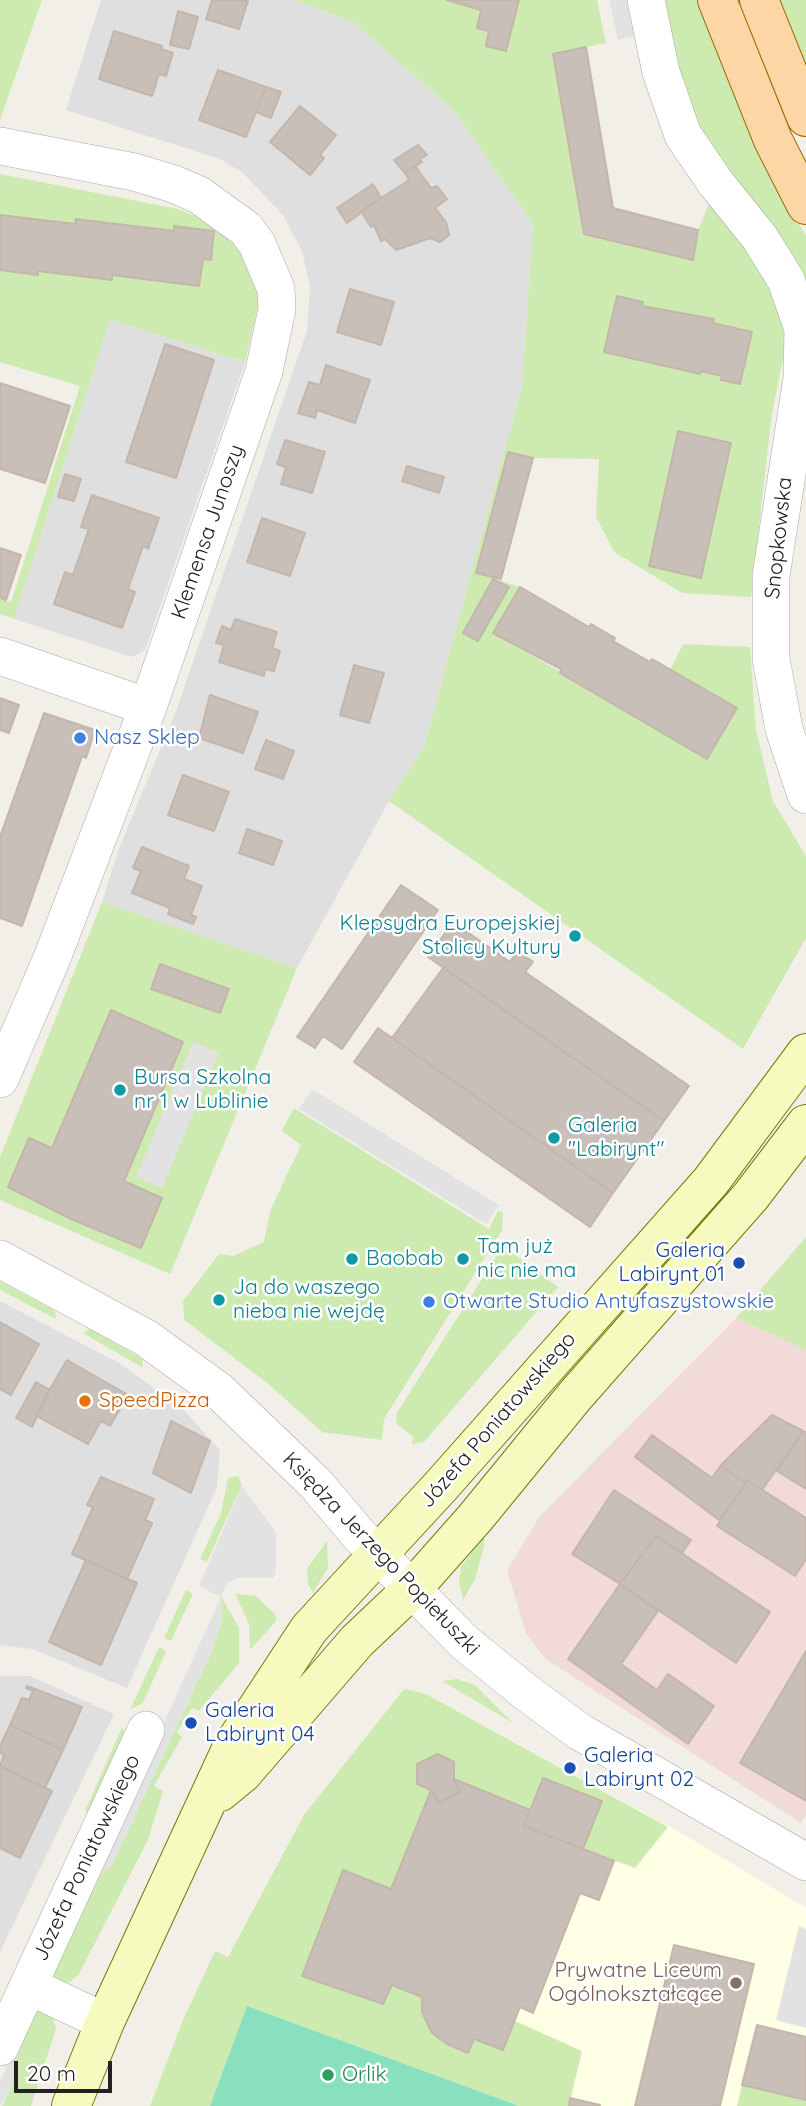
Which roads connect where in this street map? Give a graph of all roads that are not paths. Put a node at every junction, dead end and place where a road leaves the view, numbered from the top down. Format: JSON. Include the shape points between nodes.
{"nodes":[{"id":1,"x":646,"y":0,"type":"edge"},
{"id":2,"x":717,"y":0,"type":"edge"},
{"id":3,"x":759,"y":0,"type":"edge"},
{"id":4,"x":806,"y":117,"type":"edge"},
{"id":5,"x":0,"y":146,"type":"edge"},
{"id":6,"x":806,"y":205,"type":"edge"},
{"id":7,"x":0,"y":656,"type":"edge"},
{"id":8,"x":148,"y":707,"type":"junction"},
{"id":9,"x":806,"y":795,"type":"edge"},
{"id":10,"x":806,"y":1052,"type":"edge"},
{"id":11,"x":0,"y":1079,"type":"edge"},
{"id":12,"x":806,"y":1124,"type":"edge"},
{"id":13,"x":0,"y":1259,"type":"edge"},
{"id":14,"x":378,"y":1553,"type":"junction"},
{"id":15,"x":413,"y":1588,"type":"junction"},
{"id":16,"x":146,"y":1730,"type":"dead end"},
{"id":17,"x":210,"y":1800,"type":"junction"},
{"id":18,"x":806,"y":1861,"type":"edge"},
{"id":19,"x":29,"y":1986,"type":"junction"},
{"id":20,"x":105,"y":2022,"type":"junction"},
{"id":21,"x":0,"y":2047,"type":"edge"},
{"id":22,"x":71,"y":2106,"type":"edge"}],
"edges":[{"from":1,"to":9,"type":"street","name":"Snopkowska","via":[[662,72],[683,135],[786,280],[803,329],[804,354],[771,576],[771,659],[784,729]]},
{"from":2,"to":6,"type":"main road","via":[[773,140]]},
{"from":3,"to":4,"type":"main road"},
{"from":5,"to":8,"type":"street","name":"Klemensa Junoszy","via":[[134,172],[199,195],[246,229],[269,267],[276,289],[271,349]]},
{"from":7,"to":8,"type":"street"},
{"from":8,"to":11,"type":"street","name":"Klemensa Junoszy","via":[[52,958]]},
{"from":10,"to":14,"type":"main road","name":"Józefa Poniatowskiego","via":[[711,1181]]},
{"from":12,"to":15,"type":"main road","name":"Józefa Poniatowskiego","via":[[751,1196],[573,1397]]},
{"from":13,"to":14,"type":"street","name":"Księdza Jerzego Popiełuszki","via":[[182,1362],[296,1464]]},
{"from":14,"to":15,"type":"street","name":"Księdza Jerzego Popiełuszki"},
{"from":14,"to":17,"type":"main road","name":"Józefa Poniatowskiego","via":[[309,1629],[233,1745]]},
{"from":15,"to":17,"type":"main road","name":"Józefa Poniatowskiego","via":[[357,1641],[243,1773]]},
{"from":15,"to":18,"type":"street","name":"Księdza Jerzego Popiełuszki","via":[[480,1657],[580,1732]]},
{"from":16,"to":19,"type":"street","name":"Józefa Poniatowskiego"},
{"from":17,"to":20,"type":"main road","name":"Józefa Poniatowskiego"},
{"from":19,"to":20,"type":"street","name":"Józefa Poniatowskiego"},
{"from":19,"to":21,"type":"street","name":"Józefa Poniatowskiego"},
{"from":20,"to":22,"type":"main road","name":"Józefa Poniatowskiego"}]}
